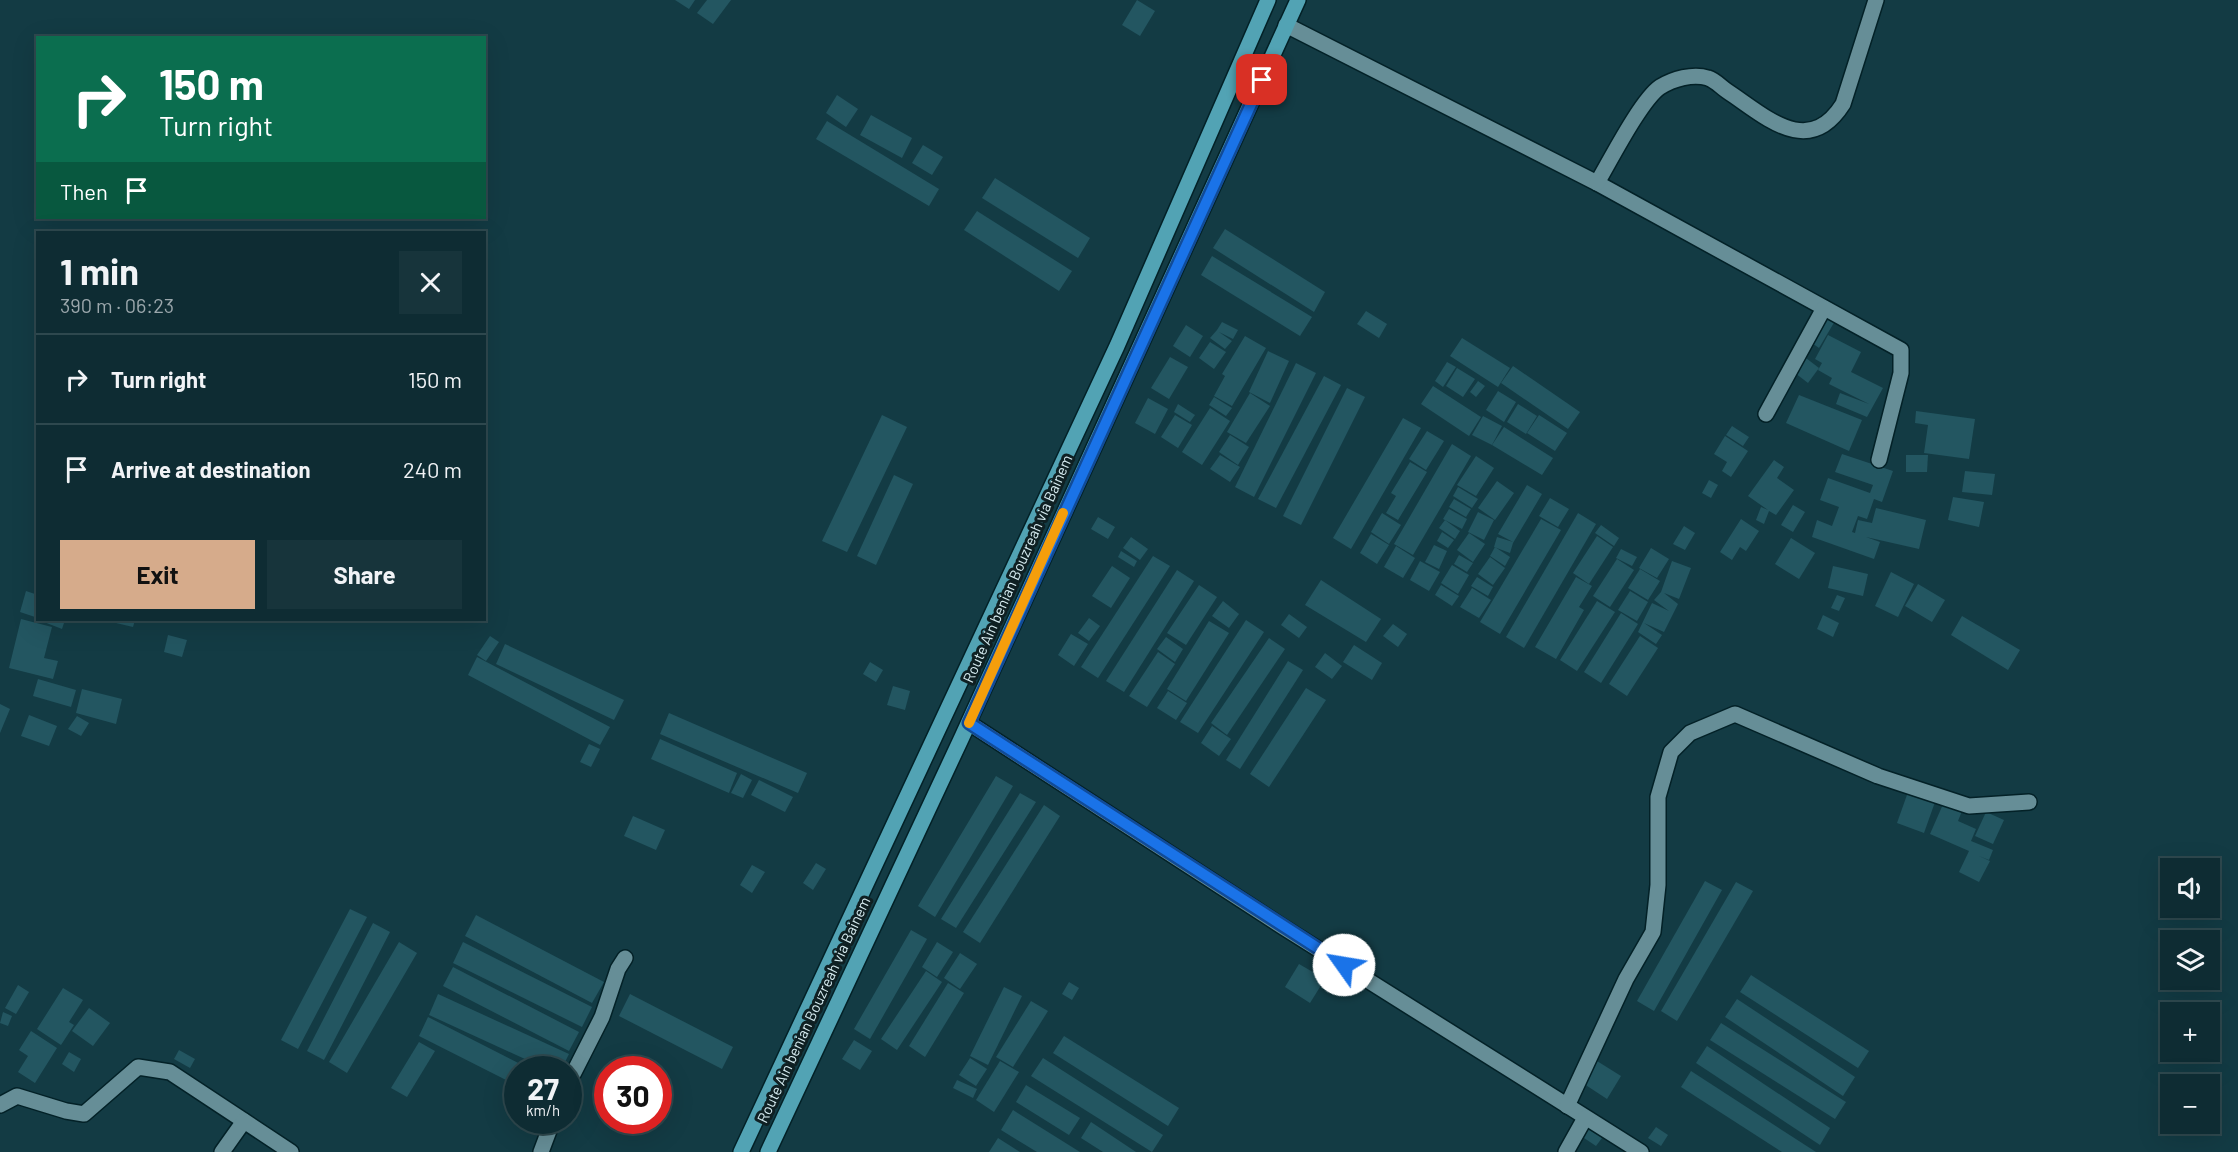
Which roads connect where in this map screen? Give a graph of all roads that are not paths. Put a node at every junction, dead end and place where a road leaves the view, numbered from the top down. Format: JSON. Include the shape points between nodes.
{"nodes":[{"id":1,"x":1268,"y":0,"type":"edge"},
{"id":2,"x":1298,"y":0,"type":"edge"},
{"id":3,"x":1876,"y":0,"type":"edge"},
{"id":4,"x":1286,"y":26,"type":"junction"},
{"id":5,"x":1597,"y":183,"type":"junction"},
{"id":6,"x":1824,"y":308,"type":"junction"},
{"id":7,"x":1766,"y":414,"type":"dead end"},
{"id":8,"x":1879,"y":460,"type":"dead end"},
{"id":9,"x":969,"y":723,"type":"junction"},
{"id":10,"x":2029,"y":802,"type":"dead end"},
{"id":11,"x":625,"y":958,"type":"dead end"},
{"id":12,"x":582,"y":1056,"type":"edge"},
{"id":13,"x":0,"y":1105,"type":"edge"},
{"id":14,"x":1567,"y":1106,"type":"junction"},
{"id":15,"x":1585,"y":1118,"type":"junction"},
{"id":16,"x":244,"y":1121,"type":"junction"},
{"id":17,"x":548,"y":1134,"type":"edge"},
{"id":18,"x":222,"y":1152,"type":"edge"},
{"id":19,"x":291,"y":1152,"type":"edge"},
{"id":20,"x":541,"y":1152,"type":"edge"},
{"id":21,"x":741,"y":1152,"type":"edge"},
{"id":22,"x":768,"y":1152,"type":"edge"},
{"id":23,"x":1566,"y":1152,"type":"edge"},
{"id":24,"x":1641,"y":1152,"type":"edge"}],
"edges":[{"from":1,"to":21,"type":"main road","name":"Route Ain benian Bouzreah via Bainem","via":[[1117,346]]},
{"from":2,"to":4,"type":"main road","name":"Route Ain benian Bouzreah via Bainem"},
{"from":3,"to":5,"type":"street","via":[[1843,104],[1823,126],[1795,131],[1780,126],[1708,78],[1690,76],[1674,80],[1658,88],[1646,101]]},
{"from":4,"to":5,"type":"street"},
{"from":4,"to":9,"type":"main road","name":"Route Ain benian Bouzreah via Bainem"},
{"from":5,"to":6,"type":"street"},
{"from":6,"to":7,"type":"street"},
{"from":6,"to":8,"type":"street","via":[[1901,350],[1901,373]]},
{"from":9,"to":14,"type":"street"},
{"from":9,"to":22,"type":"main road","name":"Route Ain benian Bouzreah via Bainem"},
{"from":10,"to":14,"type":"street","via":[[1969,806],[1878,776],[1735,714],[1690,733],[1671,752],[1658,797],[1658,885],[1653,932]]},
{"from":11,"to":12,"type":"street"},
{"from":13,"to":16,"type":"street","via":[[17,1096],[84,1114],[138,1067],[170,1072]]},
{"from":14,"to":15,"type":"street"},
{"from":15,"to":23,"type":"street"},
{"from":15,"to":24,"type":"street"},
{"from":16,"to":18,"type":"street"},
{"from":16,"to":19,"type":"street"},
{"from":17,"to":20,"type":"street"}]}
